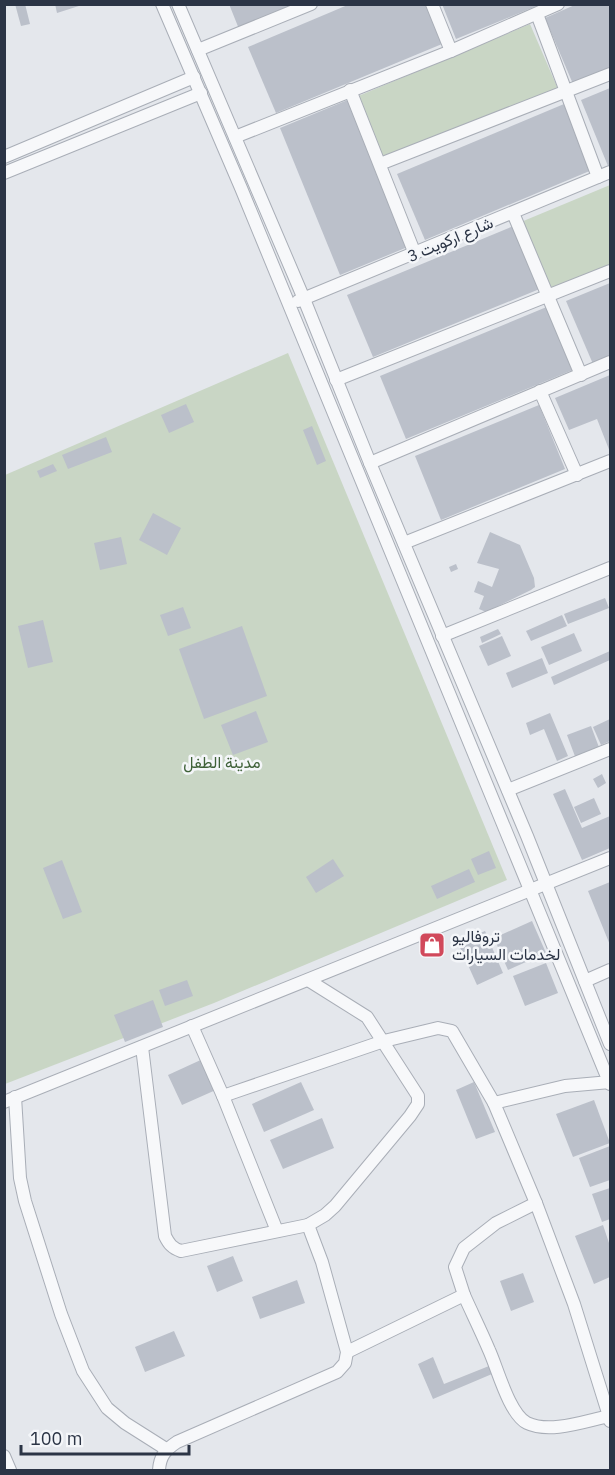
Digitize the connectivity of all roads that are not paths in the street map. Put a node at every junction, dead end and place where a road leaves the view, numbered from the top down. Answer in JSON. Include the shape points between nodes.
{"nodes":[{"id":1,"x":162,"y":4,"type":"edge"},
{"id":2,"x":178,"y":4,"type":"edge"},
{"id":3,"x":311,"y":4,"type":"edge"},
{"id":4,"x":432,"y":4,"type":"edge"},
{"id":5,"x":558,"y":4,"type":"edge"},
{"id":6,"x":537,"y":14,"type":"junction"},
{"id":7,"x":198,"y":50,"type":"junction"},
{"id":8,"x":451,"y":51,"type":"junction"},
{"id":9,"x":610,"y":74,"type":"edge"},
{"id":10,"x":194,"y":77,"type":"junction"},
{"id":11,"x":350,"y":90,"type":"junction"},
{"id":12,"x":567,"y":91,"type":"junction"},
{"id":13,"x":201,"y":93,"type":"junction"},
{"id":14,"x":235,"y":136,"type":"junction"},
{"id":15,"x":4,"y":157,"type":"edge"},
{"id":16,"x":380,"y":164,"type":"junction"},
{"id":17,"x":610,"y":172,"type":"edge"},
{"id":18,"x":4,"y":173,"type":"edge"},
{"id":19,"x":598,"y":177,"type":"junction"},
{"id":20,"x":513,"y":213,"type":"junction"},
{"id":21,"x":415,"y":254,"type":"junction"},
{"id":22,"x":610,"y":271,"type":"edge"},
{"id":23,"x":548,"y":296,"type":"junction"},
{"id":24,"x":304,"y":299,"type":"junction"},
{"id":25,"x":289,"y":305,"type":"junction"},
{"id":26,"x":610,"y":362,"type":"edge"},
{"id":27,"x":580,"y":375,"type":"junction"},
{"id":28,"x":336,"y":380,"type":"junction"},
{"id":29,"x":540,"y":391,"type":"junction"},
{"id":30,"x":610,"y":461,"type":"edge"},
{"id":31,"x":370,"y":463,"type":"junction"},
{"id":32,"x":577,"y":475,"type":"junction"},
{"id":33,"x":404,"y":543,"type":"junction"},
{"id":34,"x":610,"y":568,"type":"edge"},
{"id":35,"x":442,"y":636,"type":"junction"},
{"id":36,"x":610,"y":749,"type":"edge"},
{"id":37,"x":508,"y":790,"type":"junction"},
{"id":38,"x":610,"y":858,"type":"edge"},
{"id":39,"x":547,"y":884,"type":"junction"},
{"id":40,"x":532,"y":891,"type":"junction"},
{"id":41,"x":610,"y":970,"type":"edge"},
{"id":42,"x":308,"y":980,"type":"junction"},
{"id":43,"x":585,"y":981,"type":"junction"},
{"id":44,"x":192,"y":1026,"type":"junction"},
{"id":45,"x":384,"y":1041,"type":"junction"},
{"id":46,"x":610,"y":1044,"type":"edge"},
{"id":47,"x":142,"y":1047,"type":"junction"},
{"id":48,"x":610,"y":1083,"type":"edge"},
{"id":49,"x":223,"y":1096,"type":"junction"},
{"id":50,"x":10,"y":1099,"type":"edge"},
{"id":51,"x":494,"y":1103,"type":"junction"},
{"id":52,"x":536,"y":1203,"type":"junction"},
{"id":53,"x":308,"y":1225,"type":"junction"},
{"id":54,"x":276,"y":1232,"type":"junction"},
{"id":55,"x":464,"y":1295,"type":"junction"},
{"id":56,"x":347,"y":1352,"type":"junction"},
{"id":57,"x":610,"y":1418,"type":"edge"},
{"id":58,"x":166,"y":1449,"type":"junction"},
{"id":59,"x":4,"y":1456,"type":"edge"},
{"id":60,"x":10,"y":1470,"type":"edge"},
{"id":61,"x":159,"y":1470,"type":"edge"}],
"edges":[{"from":1,"to":10,"type":"street"},
{"from":2,"to":7,"type":"street"},
{"from":3,"to":7,"type":"street"},
{"from":4,"to":8,"type":"street"},
{"from":5,"to":6,"type":"street"},
{"from":6,"to":8,"type":"street"},
{"from":6,"to":12,"type":"street"},
{"from":7,"to":14,"type":"street"},
{"from":8,"to":11,"type":"street"},
{"from":9,"to":12,"type":"street"},
{"from":10,"to":13,"type":"street"},
{"from":10,"to":15,"type":"street"},
{"from":11,"to":14,"type":"street"},
{"from":11,"to":16,"type":"street"},
{"from":12,"to":16,"type":"street"},
{"from":12,"to":19,"type":"street"},
{"from":13,"to":18,"type":"street"},
{"from":13,"to":25,"type":"street"},
{"from":14,"to":24,"type":"street"},
{"from":16,"to":21,"type":"street"},
{"from":17,"to":19,"type":"street","name":"شارع اركويت 3"},
{"from":19,"to":20,"type":"street","name":"شارع اركويت 3"},
{"from":20,"to":21,"type":"street","name":"شارع اركويت 3"},
{"from":20,"to":23,"type":"street"},
{"from":21,"to":24,"type":"street","name":"شارع اركويت 3"},
{"from":22,"to":23,"type":"street"},
{"from":23,"to":27,"type":"street"},
{"from":23,"to":28,"type":"street"},
{"from":24,"to":25,"type":"street","name":"شارع اركويت 3"},
{"from":24,"to":28,"type":"street"},
{"from":25,"to":40,"type":"street"},
{"from":26,"to":27,"type":"street"},
{"from":27,"to":29,"type":"street"},
{"from":28,"to":31,"type":"street"},
{"from":29,"to":31,"type":"street"},
{"from":29,"to":32,"type":"street"},
{"from":30,"to":32,"type":"street"},
{"from":31,"to":33,"type":"street"},
{"from":32,"to":33,"type":"street"},
{"from":33,"to":35,"type":"street"},
{"from":34,"to":35,"type":"street"},
{"from":35,"to":37,"type":"street"},
{"from":36,"to":37,"type":"street"},
{"from":37,"to":39,"type":"street"},
{"from":38,"to":39,"type":"street"},
{"from":39,"to":40,"type":"street"},
{"from":39,"to":43,"type":"street"},
{"from":40,"to":42,"type":"street"},
{"from":40,"to":48,"type":"street"},
{"from":41,"to":43,"type":"street"},
{"from":42,"to":44,"type":"street"},
{"from":42,"to":45,"type":"street","via":[[367,1017]]},
{"from":43,"to":46,"type":"street"},
{"from":44,"to":47,"type":"street"},
{"from":44,"to":49,"type":"street"},
{"from":45,"to":49,"type":"street"},
{"from":45,"to":51,"type":"street","via":[[438,1028],[452,1031]]},
{"from":45,"to":53,"type":"street","via":[[418,1096],[418,1104],[335,1206]]},
{"from":47,"to":50,"type":"street"},
{"from":47,"to":54,"type":"street","via":[[168,1244],[181,1251]]},
{"from":48,"to":51,"type":"street","via":[[565,1086]]},
{"from":49,"to":54,"type":"street"},
{"from":50,"to":58,"type":"street","via":[[25,1202],[84,1371],[107,1408]]},
{"from":51,"to":52,"type":"street"},
{"from":52,"to":55,"type":"street","via":[[496,1223],[464,1248],[455,1267]]},
{"from":52,"to":57,"type":"street","via":[[574,1304]]},
{"from":53,"to":54,"type":"street"},
{"from":53,"to":56,"type":"street"},
{"from":55,"to":56,"type":"street"},
{"from":55,"to":57,"type":"street","via":[[501,1384],[526,1423],[550,1426]]},
{"from":56,"to":58,"type":"street","via":[[345,1363],[337,1372]]},
{"from":58,"to":61,"type":"street"},
{"from":59,"to":60,"type":"street"}]}
